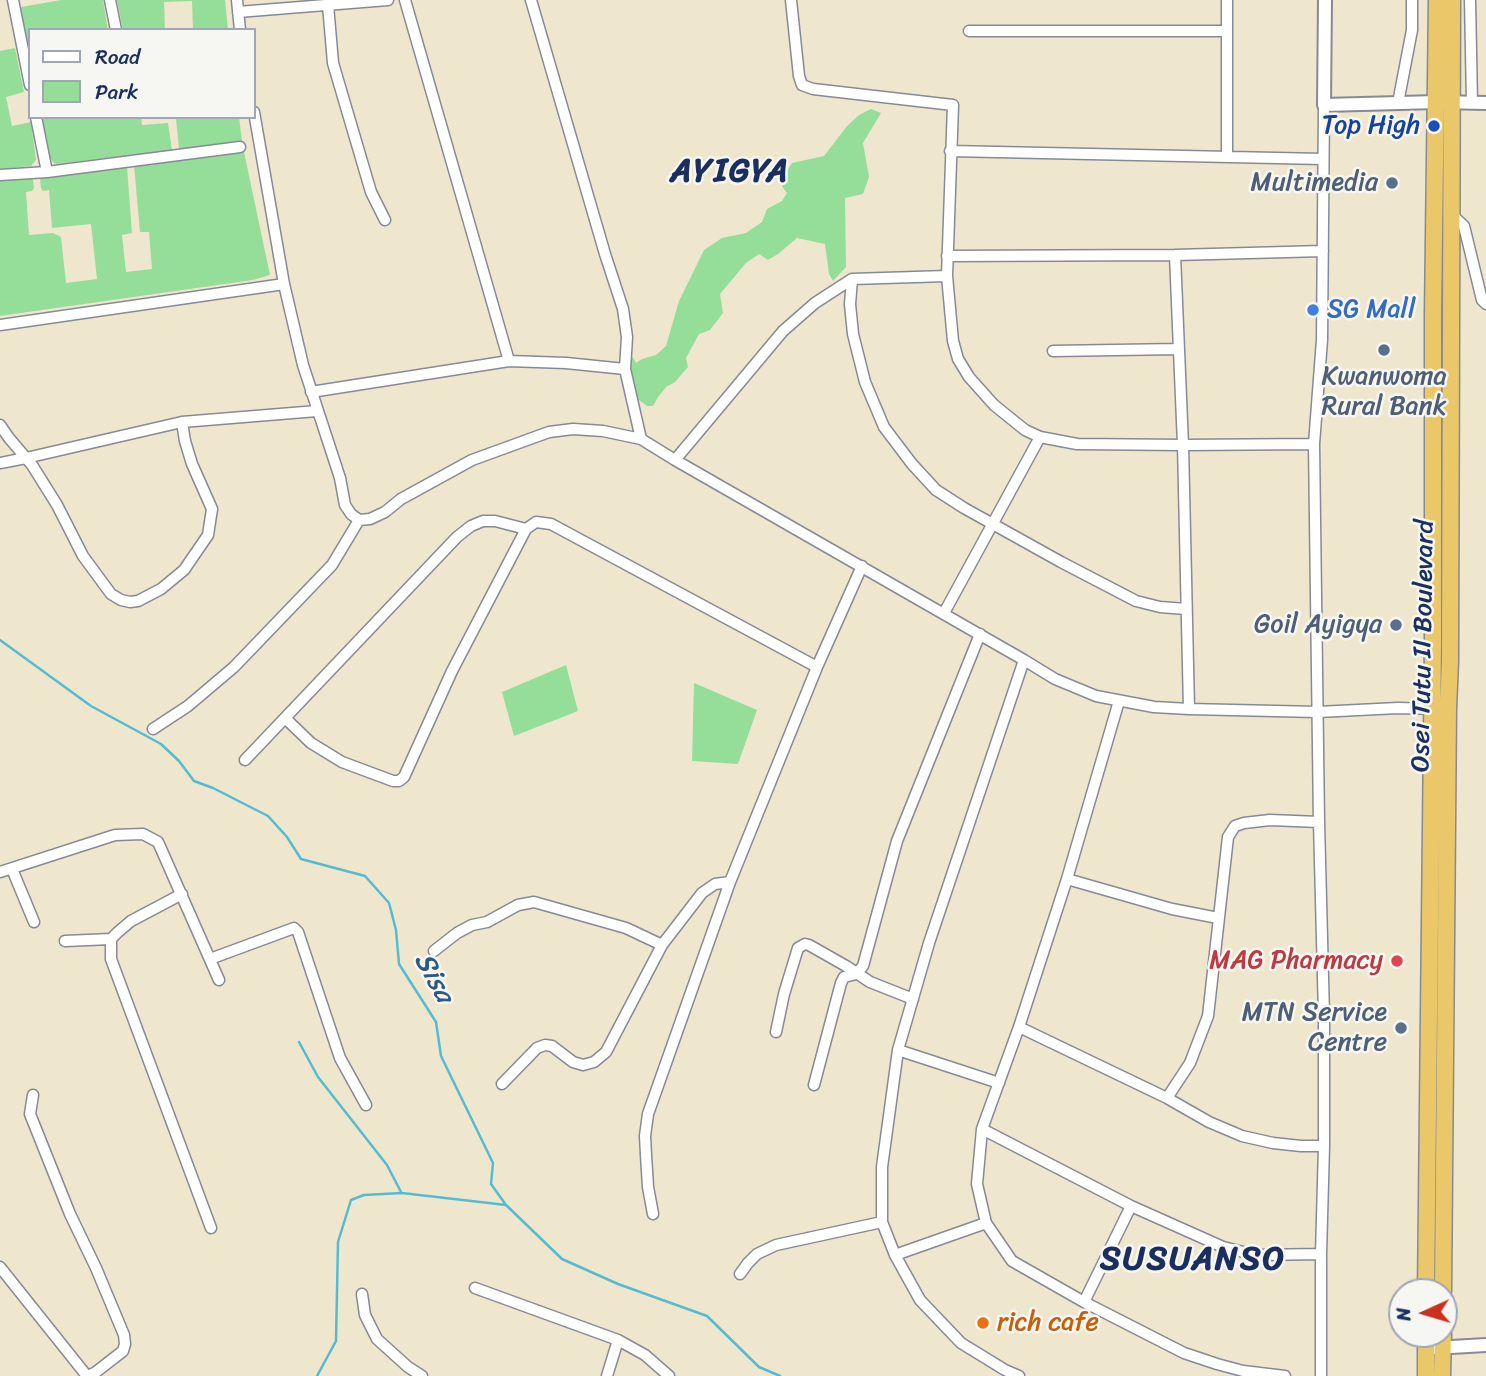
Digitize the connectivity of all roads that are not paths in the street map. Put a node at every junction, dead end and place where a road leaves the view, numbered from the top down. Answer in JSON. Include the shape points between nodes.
{"nodes":[{"id":1,"x":16,"y":0,"type":"edge"},
{"id":2,"x":110,"y":0,"type":"edge"},
{"id":3,"x":237,"y":0,"type":"edge"},
{"id":4,"x":388,"y":0,"type":"edge"},
{"id":5,"x":405,"y":0,"type":"edge"},
{"id":6,"x":531,"y":0,"type":"edge"},
{"id":7,"x":791,"y":0,"type":"edge"},
{"id":8,"x":1227,"y":0,"type":"edge"},
{"id":9,"x":1325,"y":0,"type":"edge"},
{"id":10,"x":1412,"y":0,"type":"edge"},
{"id":11,"x":1437,"y":0,"type":"edge"},
{"id":12,"x":1452,"y":0,"type":"edge"},
{"id":13,"x":1470,"y":0,"type":"edge"},
{"id":14,"x":328,"y":5,"type":"junction"},
{"id":15,"x":238,"y":12,"type":"junction"},
{"id":16,"x":116,"y":28,"type":"edge"},
{"id":17,"x":240,"y":28,"type":"edge"},
{"id":18,"x":969,"y":31,"type":"dead end"},
{"id":19,"x":1226,"y":31,"type":"junction"},
{"id":20,"x":28,"y":73,"type":"edge"},
{"id":21,"x":1444,"y":102,"type":"junction"},
{"id":22,"x":1398,"y":103,"type":"junction"},
{"id":23,"x":1472,"y":103,"type":"junction"},
{"id":24,"x":1486,"y":103,"type":"edge"},
{"id":25,"x":1324,"y":105,"type":"junction"},
{"id":26,"x":36,"y":119,"type":"edge"},
{"id":27,"x":255,"y":119,"type":"edge"},
{"id":28,"x":240,"y":147,"type":"dead end"},
{"id":29,"x":950,"y":151,"type":"junction"},
{"id":30,"x":1227,"y":157,"type":"junction"},
{"id":31,"x":1322,"y":159,"type":"junction"},
{"id":32,"x":47,"y":172,"type":"junction"},
{"id":33,"x":0,"y":175,"type":"edge"},
{"id":34,"x":1451,"y":214,"type":"junction"},
{"id":35,"x":385,"y":220,"type":"dead end"},
{"id":36,"x":1324,"y":251,"type":"junction"},
{"id":37,"x":1175,"y":255,"type":"junction"},
{"id":38,"x":947,"y":256,"type":"junction"},
{"id":39,"x":947,"y":276,"type":"junction"},
{"id":40,"x":852,"y":279,"type":"junction"},
{"id":41,"x":284,"y":284,"type":"junction"},
{"id":42,"x":1486,"y":304,"type":"edge"},
{"id":43,"x":0,"y":325,"type":"edge"},
{"id":44,"x":1178,"y":349,"type":"junction"},
{"id":45,"x":1053,"y":351,"type":"dead end"},
{"id":46,"x":509,"y":361,"type":"junction"},
{"id":47,"x":625,"y":369,"type":"junction"},
{"id":48,"x":311,"y":392,"type":"junction"},
{"id":49,"x":317,"y":411,"type":"junction"},
{"id":50,"x":182,"y":422,"type":"junction"},
{"id":51,"x":0,"y":425,"type":"edge"},
{"id":52,"x":1040,"y":437,"type":"junction"},
{"id":53,"x":641,"y":439,"type":"junction"},
{"id":54,"x":1314,"y":444,"type":"junction"},
{"id":55,"x":1183,"y":445,"type":"junction"},
{"id":56,"x":26,"y":458,"type":"junction"},
{"id":57,"x":675,"y":460,"type":"junction"},
{"id":58,"x":0,"y":463,"type":"edge"},
{"id":59,"x":359,"y":520,"type":"junction"},
{"id":60,"x":993,"y":524,"type":"junction"},
{"id":61,"x":526,"y":529,"type":"junction"},
{"id":62,"x":862,"y":566,"type":"junction"},
{"id":63,"x":1186,"y":609,"type":"junction"},
{"id":64,"x":944,"y":613,"type":"junction"},
{"id":65,"x":980,"y":634,"type":"junction"},
{"id":66,"x":1024,"y":660,"type":"junction"},
{"id":67,"x":817,"y":667,"type":"junction"},
{"id":68,"x":1119,"y":701,"type":"junction"},
{"id":69,"x":1189,"y":709,"type":"junction"},
{"id":70,"x":1440,"y":709,"type":"junction"},
{"id":71,"x":1318,"y":712,"type":"junction"},
{"id":72,"x":285,"y":719,"type":"junction"},
{"id":73,"x":153,"y":729,"type":"dead end"},
{"id":74,"x":245,"y":760,"type":"dead end"},
{"id":75,"x":1319,"y":822,"type":"junction"},
{"id":76,"x":12,"y":869,"type":"junction"},
{"id":77,"x":0,"y":872,"type":"edge"},
{"id":78,"x":1067,"y":879,"type":"junction"},
{"id":79,"x":730,"y":882,"type":"junction"},
{"id":80,"x":182,"y":894,"type":"junction"},
{"id":81,"x":1218,"y":918,"type":"junction"},
{"id":82,"x":34,"y":922,"type":"dead end"},
{"id":83,"x":111,"y":939,"type":"junction"},
{"id":84,"x":65,"y":940,"type":"dead end"},
{"id":85,"x":662,"y":945,"type":"junction"},
{"id":86,"x":434,"y":951,"type":"dead end"},
{"id":87,"x":210,"y":959,"type":"junction"},
{"id":88,"x":856,"y":974,"type":"junction"},
{"id":89,"x":219,"y":980,"type":"dead end"},
{"id":90,"x":913,"y":999,"type":"junction"},
{"id":91,"x":1018,"y":1027,"type":"junction"},
{"id":92,"x":776,"y":1032,"type":"dead end"},
{"id":93,"x":898,"y":1050,"type":"junction"},
{"id":94,"x":999,"y":1083,"type":"junction"},
{"id":95,"x":502,"y":1084,"type":"dead end"},
{"id":96,"x":814,"y":1085,"type":"dead end"},
{"id":97,"x":33,"y":1095,"type":"dead end"},
{"id":98,"x":1167,"y":1098,"type":"junction"},
{"id":99,"x":366,"y":1105,"type":"dead end"},
{"id":100,"x":982,"y":1129,"type":"junction"},
{"id":101,"x":1324,"y":1146,"type":"junction"},
{"id":102,"x":1131,"y":1206,"type":"junction"},
{"id":103,"x":653,"y":1214,"type":"dead end"},
{"id":104,"x":882,"y":1222,"type":"junction"},
{"id":105,"x":986,"y":1223,"type":"junction"},
{"id":106,"x":211,"y":1228,"type":"dead end"},
{"id":107,"x":1321,"y":1254,"type":"junction"},
{"id":108,"x":895,"y":1255,"type":"junction"},
{"id":109,"x":0,"y":1268,"type":"edge"},
{"id":110,"x":740,"y":1274,"type":"dead end"},
{"id":111,"x":1426,"y":1278,"type":"edge"},
{"id":112,"x":1443,"y":1278,"type":"edge"},
{"id":113,"x":475,"y":1288,"type":"dead end"},
{"id":114,"x":362,"y":1294,"type":"dead end"},
{"id":115,"x":1084,"y":1302,"type":"junction"},
{"id":116,"x":618,"y":1340,"type":"junction"},
{"id":117,"x":1458,"y":1342,"type":"edge"},
{"id":118,"x":1486,"y":1345,"type":"edge"},
{"id":119,"x":1426,"y":1348,"type":"edge"},
{"id":120,"x":1443,"y":1348,"type":"edge"},
{"id":121,"x":1015,"y":1375,"type":"edge"},
{"id":122,"x":87,"y":1376,"type":"edge"},
{"id":123,"x":422,"y":1376,"type":"edge"},
{"id":124,"x":607,"y":1376,"type":"edge"},
{"id":125,"x":669,"y":1376,"type":"edge"},
{"id":126,"x":1285,"y":1376,"type":"edge"},
{"id":127,"x":1321,"y":1376,"type":"edge"},
{"id":128,"x":1426,"y":1376,"type":"edge"},
{"id":129,"x":1442,"y":1376,"type":"edge"}],
"edges":[{"from":1,"to":20,"type":"street"},
{"from":2,"to":16,"type":"street"},
{"from":3,"to":15,"type":"street"},
{"from":4,"to":14,"type":"street"},
{"from":5,"to":46,"type":"street"},
{"from":6,"to":47,"type":"street","via":[[623,310]]},
{"from":7,"to":29,"type":"street","via":[[802,85],[953,105]]},
{"from":8,"to":19,"type":"street"},
{"from":9,"to":25,"type":"street"},
{"from":10,"to":22,"type":"street","via":[[1412,30]]},
{"from":11,"to":21,"type":"highway","name":"Osei Tutu II Boulevard"},
{"from":12,"to":21,"type":"highway","name":"Osei Tutu II Boulevard"},
{"from":13,"to":23,"type":"street"},
{"from":14,"to":15,"type":"street"},
{"from":14,"to":35,"type":"street","via":[[333,62],[371,192]]},
{"from":15,"to":17,"type":"street"},
{"from":18,"to":19,"type":"street"},
{"from":19,"to":30,"type":"street"},
{"from":21,"to":22,"type":"street"},
{"from":21,"to":23,"type":"street"},
{"from":21,"to":34,"type":"highway","name":"Osei Tutu II Boulevard"},
{"from":21,"to":70,"type":"highway","name":"Osei Tutu II Boulevard","via":[[1433,314]]},
{"from":22,"to":25,"type":"street"},
{"from":23,"to":24,"type":"street"},
{"from":25,"to":31,"type":"street"},
{"from":26,"to":32,"type":"street"},
{"from":27,"to":41,"type":"street"},
{"from":28,"to":32,"type":"street"},
{"from":29,"to":30,"type":"street"},
{"from":29,"to":38,"type":"street"},
{"from":30,"to":31,"type":"street"},
{"from":31,"to":36,"type":"street"},
{"from":32,"to":33,"type":"street"},
{"from":34,"to":42,"type":"street","via":[[1464,226]]},
{"from":34,"to":70,"type":"highway","name":"Osei Tutu II Boulevard","via":[[1450,661]]},
{"from":36,"to":37,"type":"street"},
{"from":36,"to":54,"type":"street"},
{"from":37,"to":38,"type":"street"},
{"from":37,"to":44,"type":"street"},
{"from":38,"to":39,"type":"street"},
{"from":39,"to":40,"type":"street"},
{"from":39,"to":52,"type":"street","via":[[958,359],[994,405]]},
{"from":40,"to":57,"type":"street","via":[[783,331]]},
{"from":40,"to":60,"type":"street","via":[[853,334],[865,382],[884,427],[936,490]]},
{"from":41,"to":43,"type":"street"},
{"from":41,"to":48,"type":"street"},
{"from":44,"to":45,"type":"street"},
{"from":44,"to":55,"type":"street"},
{"from":46,"to":47,"type":"street"},
{"from":46,"to":48,"type":"street"},
{"from":47,"to":53,"type":"street"},
{"from":48,"to":49,"type":"street"},
{"from":49,"to":50,"type":"street"},
{"from":49,"to":59,"type":"street","via":[[345,505]]},
{"from":50,"to":56,"type":"street"},
{"from":50,"to":56,"type":"street","via":[[192,464],[212,509],[208,535],[184,570],[138,601],[111,594],[83,556]]},
{"from":51,"to":56,"type":"street"},
{"from":52,"to":55,"type":"street","via":[[1077,444]]},
{"from":52,"to":60,"type":"street"},
{"from":53,"to":57,"type":"street"},
{"from":53,"to":59,"type":"street","via":[[603,431],[549,432],[472,460],[385,512]]},
{"from":54,"to":55,"type":"street"},
{"from":54,"to":71,"type":"street"},
{"from":55,"to":63,"type":"street"},
{"from":56,"to":58,"type":"street"},
{"from":57,"to":62,"type":"street"},
{"from":59,"to":73,"type":"street","via":[[332,565],[234,667]]},
{"from":60,"to":63,"type":"street","via":[[1136,601]]},
{"from":60,"to":64,"type":"street"},
{"from":61,"to":67,"type":"street","via":[[536,523],[551,524]]},
{"from":61,"to":72,"type":"street","via":[[483,521],[457,537]]},
{"from":61,"to":72,"type":"street","via":[[399,781],[342,762],[311,743]]},
{"from":62,"to":64,"type":"street"},
{"from":62,"to":67,"type":"street"},
{"from":63,"to":69,"type":"street"},
{"from":64,"to":65,"type":"street"},
{"from":65,"to":66,"type":"street"},
{"from":65,"to":88,"type":"street","via":[[897,841],[872,938],[863,967]]},
{"from":66,"to":68,"type":"street","via":[[1055,680]]},
{"from":66,"to":90,"type":"street"},
{"from":67,"to":79,"type":"street"},
{"from":68,"to":69,"type":"street"},
{"from":68,"to":78,"type":"street"},
{"from":69,"to":71,"type":"street"},
{"from":70,"to":71,"type":"street"},
{"from":70,"to":111,"type":"highway","name":"Osei Tutu II Boulevard"},
{"from":70,"to":112,"type":"highway","name":"Osei Tutu II Boulevard"},
{"from":71,"to":75,"type":"street"},
{"from":72,"to":74,"type":"street"},
{"from":75,"to":81,"type":"street","via":[[1270,820],[1235,826],[1228,837]]},
{"from":75,"to":101,"type":"street"},
{"from":76,"to":77,"type":"street"},
{"from":76,"to":80,"type":"street","via":[[115,835],[143,834],[158,842]]},
{"from":76,"to":82,"type":"street"},
{"from":78,"to":81,"type":"street"},
{"from":78,"to":91,"type":"street"},
{"from":79,"to":85,"type":"street","via":[[715,884],[702,893]]},
{"from":79,"to":103,"type":"street","via":[[648,1114],[645,1146]]},
{"from":80,"to":83,"type":"street","via":[[131,921]]},
{"from":80,"to":87,"type":"street"},
{"from":81,"to":98,"type":"street","via":[[1208,1016],[1190,1063]]},
{"from":83,"to":84,"type":"street"},
{"from":83,"to":106,"type":"street","via":[[111,959]]},
{"from":85,"to":86,"type":"street","via":[[626,928],[534,902],[472,925]]},
{"from":85,"to":95,"type":"street","via":[[606,1052],[583,1065],[545,1045]]},
{"from":87,"to":89,"type":"street"},
{"from":87,"to":99,"type":"street","via":[[293,928],[298,932],[340,1058]]},
{"from":88,"to":90,"type":"street"},
{"from":88,"to":92,"type":"street","via":[[810,945],[801,945]]},
{"from":88,"to":96,"type":"street","via":[[844,977],[841,983]]},
{"from":90,"to":93,"type":"street"},
{"from":91,"to":94,"type":"street"},
{"from":91,"to":98,"type":"street"},
{"from":93,"to":94,"type":"street"},
{"from":93,"to":104,"type":"street","via":[[882,1167]]},
{"from":94,"to":100,"type":"street"},
{"from":97,"to":122,"type":"street","via":[[30,1114],[124,1335],[123,1351]]},
{"from":98,"to":101,"type":"street","via":[[1242,1136]]},
{"from":100,"to":102,"type":"street"},
{"from":100,"to":105,"type":"street","via":[[977,1184]]},
{"from":101,"to":107,"type":"street"},
{"from":102,"to":107,"type":"street","via":[[1223,1247],[1256,1255]]},
{"from":102,"to":115,"type":"street"},
{"from":104,"to":108,"type":"street"},
{"from":104,"to":110,"type":"street","via":[[776,1245],[758,1254]]},
{"from":105,"to":108,"type":"street"},
{"from":105,"to":115,"type":"street","via":[[1012,1261]]},
{"from":107,"to":127,"type":"street"},
{"from":108,"to":121,"type":"street","via":[[920,1300],[961,1343]]},
{"from":109,"to":122,"type":"street"},
{"from":113,"to":116,"type":"street"},
{"from":114,"to":123,"type":"street","via":[[365,1315],[377,1339]]},
{"from":115,"to":126,"type":"street","via":[[1184,1353],[1244,1371]]},
{"from":116,"to":124,"type":"street"},
{"from":116,"to":125,"type":"street"},
{"from":117,"to":118,"type":"street"},
{"from":119,"to":128,"type":"highway"},
{"from":120,"to":129,"type":"highway"}]}
